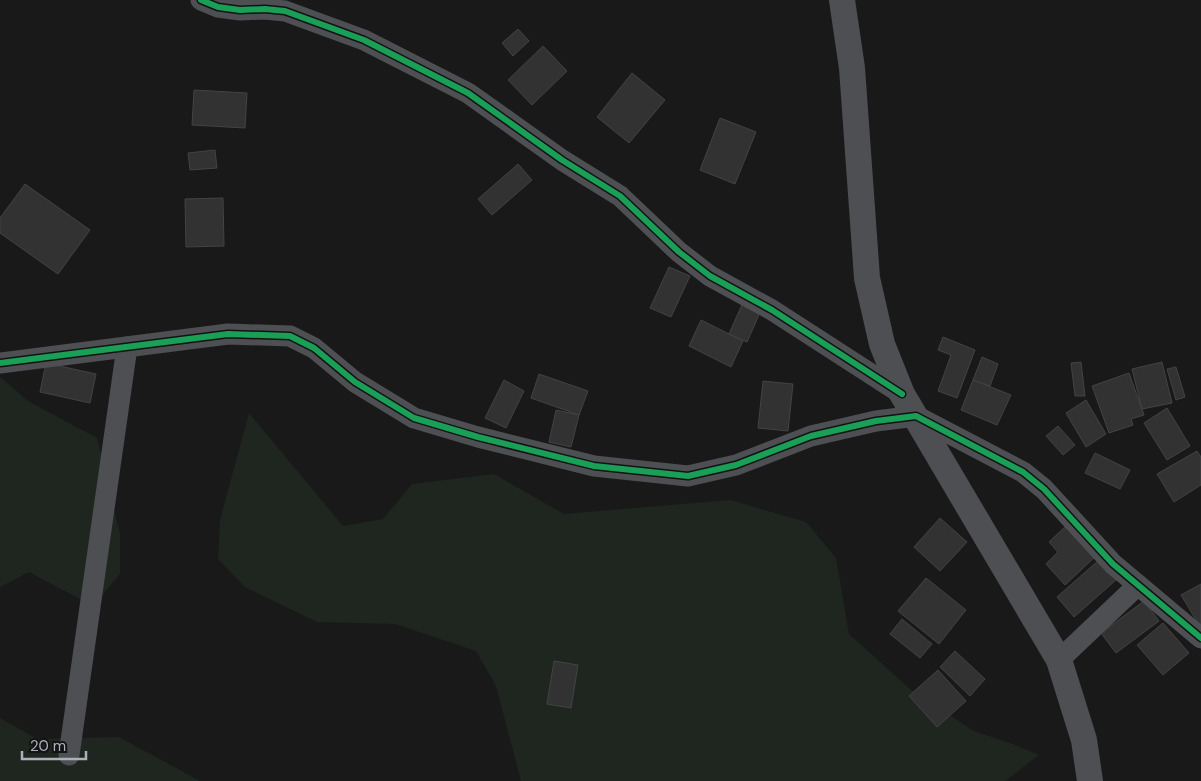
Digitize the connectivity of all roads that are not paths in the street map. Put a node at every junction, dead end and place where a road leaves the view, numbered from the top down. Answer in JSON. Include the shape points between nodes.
{"nodes":[{"id":1,"x":201,"y":0,"type":"edge"},
{"id":2,"x":842,"y":0,"type":"edge"},
{"id":3,"x":127,"y":347,"type":"junction"},
{"id":4,"x":0,"y":363,"type":"edge"},
{"id":5,"x":902,"y":394,"type":"junction"},
{"id":6,"x":916,"y":416,"type":"junction"},
{"id":7,"x":1138,"y":585,"type":"junction"},
{"id":8,"x":1201,"y":638,"type":"edge"},
{"id":9,"x":1059,"y":660,"type":"junction"},
{"id":10,"x":70,"y":756,"type":"dead end"},
{"id":11,"x":1090,"y":781,"type":"edge"}],
"edges":[{"from":1,"to":5,"type":"street","via":[[218,7],[240,10],[285,11],[364,40],[468,92],[562,160],[620,196],[678,252],[710,276],[772,310]]},
{"from":2,"to":5,"type":"street","via":[[852,68],[867,278],[882,344]]},
{"from":3,"to":4,"type":"street"},
{"from":3,"to":6,"type":"street","via":[[228,334],[290,336],[314,348],[355,382],[414,418],[594,466],[688,476],[736,465],[811,436],[876,421]]},
{"from":3,"to":10,"type":"street"},
{"from":5,"to":6,"type":"street"},
{"from":6,"to":7,"type":"street","via":[[1023,472],[1044,489],[1113,564]]},
{"from":6,"to":9,"type":"street"},
{"from":7,"to":8,"type":"street"},
{"from":7,"to":9,"type":"street"},
{"from":9,"to":11,"type":"street","via":[[1084,740]]}]}
